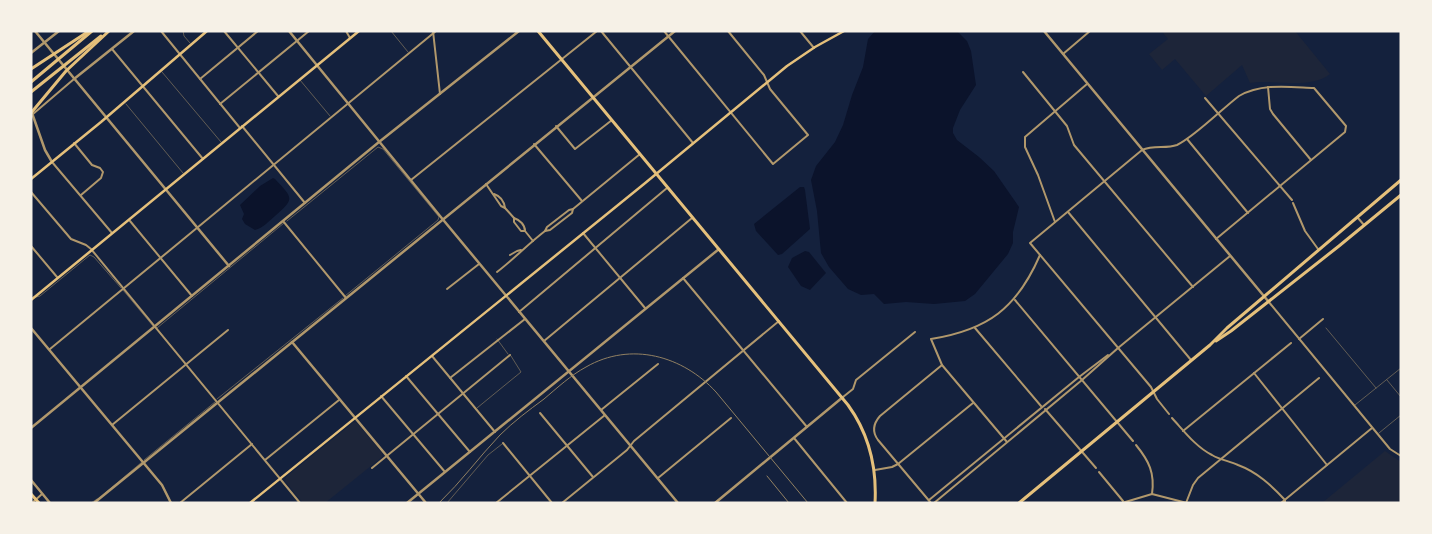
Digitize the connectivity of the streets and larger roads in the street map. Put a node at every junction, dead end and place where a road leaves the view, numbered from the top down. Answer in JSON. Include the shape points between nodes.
{"nodes":[{"id":1,"x":35,"y":31,"type":"edge"},
{"id":2,"x":59,"y":31,"type":"edge"},
{"id":3,"x":91,"y":31,"type":"edge"},
{"id":4,"x":108,"y":31,"type":"edge"},
{"id":5,"x":134,"y":31,"type":"edge"},
{"id":6,"x":161,"y":31,"type":"edge"},
{"id":7,"x":207,"y":31,"type":"edge"},
{"id":8,"x":224,"y":31,"type":"edge"},
{"id":9,"x":258,"y":31,"type":"edge"},
{"id":10,"x":289,"y":31,"type":"edge"},
{"id":11,"x":309,"y":31,"type":"edge"},
{"id":12,"x":346,"y":31,"type":"edge"},
{"id":13,"x":359,"y":31,"type":"edge"},
{"id":14,"x":518,"y":31,"type":"edge"},
{"id":15,"x":538,"y":31,"type":"edge"},
{"id":16,"x":599,"y":31,"type":"edge"},
{"id":17,"x":664,"y":31,"type":"edge"},
{"id":18,"x":674,"y":31,"type":"edge"},
{"id":19,"x":728,"y":31,"type":"edge"},
{"id":20,"x":800,"y":31,"type":"edge"},
{"id":21,"x":844,"y":31,"type":"edge"},
{"id":22,"x":1044,"y":31,"type":"edge"},
{"id":23,"x":1090,"y":31,"type":"edge"},
{"id":24,"x":434,"y":32,"type":"edge"},
{"id":25,"x":668,"y":36,"type":"junction"},
{"id":26,"x":350,"y":38,"type":"junction"},
{"id":27,"x":297,"y":41,"type":"junction"},
{"id":28,"x":45,"y":43,"type":"junction"},
{"id":29,"x":238,"y":48,"type":"junction"},
{"id":30,"x":814,"y":48,"type":"junction"},
{"id":31,"x":112,"y":49,"type":"junction"},
{"id":32,"x":31,"y":52,"type":"edge"},
{"id":33,"x":179,"y":54,"type":"junction"},
{"id":34,"x":1063,"y":54,"type":"junction"},
{"id":35,"x":562,"y":60,"type":"junction"},
{"id":36,"x":316,"y":64,"type":"junction"},
{"id":37,"x":630,"y":67,"type":"junction"},
{"id":38,"x":31,"y":69,"type":"edge"},
{"id":39,"x":258,"y":72,"type":"junction"},
{"id":40,"x":1023,"y":72,"type":"dead end"},
{"id":41,"x":74,"y":79,"type":"junction"},
{"id":42,"x":200,"y":80,"type":"junction"},
{"id":43,"x":31,"y":82,"type":"edge"},
{"id":44,"x":767,"y":82,"type":"junction"},
{"id":45,"x":1087,"y":84,"type":"junction"},
{"id":46,"x":143,"y":86,"type":"junction"},
{"id":47,"x":1268,"y":87,"type":"junction"},
{"id":48,"x":32,"y":91,"type":"edge"},
{"id":49,"x":440,"y":94,"type":"junction"},
{"id":50,"x":278,"y":96,"type":"junction"},
{"id":51,"x":593,"y":97,"type":"junction"},
{"id":52,"x":1205,"y":98,"type":"dead end"},
{"id":53,"x":220,"y":104,"type":"junction"},
{"id":54,"x":348,"y":104,"type":"junction"},
{"id":55,"x":731,"y":112,"type":"junction"},
{"id":56,"x":1055,"y":112,"type":"junction"},
{"id":57,"x":32,"y":113,"type":"edge"},
{"id":58,"x":1218,"y":113,"type":"junction"},
{"id":59,"x":106,"y":117,"type":"junction"},
{"id":60,"x":612,"y":120,"type":"junction"},
{"id":61,"x":556,"y":126,"type":"junction"},
{"id":62,"x":241,"y":127,"type":"junction"},
{"id":63,"x":1187,"y":139,"type":"junction"},
{"id":64,"x":379,"y":142,"type":"junction"},
{"id":65,"x":74,"y":143,"type":"junction"},
{"id":66,"x":693,"y":143,"type":"junction"},
{"id":67,"x":534,"y":144,"type":"junction"},
{"id":68,"x":1142,"y":150,"type":"junction"},
{"id":69,"x":640,"y":154,"type":"junction"},
{"id":70,"x":203,"y":159,"type":"junction"},
{"id":71,"x":1311,"y":160,"type":"junction"},
{"id":72,"x":52,"y":162,"type":"junction"},
{"id":73,"x":274,"y":165,"type":"junction"},
{"id":74,"x":656,"y":174,"type":"junction"},
{"id":75,"x":31,"y":179,"type":"edge"},
{"id":76,"x":411,"y":180,"type":"junction"},
{"id":77,"x":1401,"y":180,"type":"edge"},
{"id":78,"x":1105,"y":181,"type":"junction"},
{"id":79,"x":486,"y":184,"type":"junction"},
{"id":80,"x":1280,"y":186,"type":"junction"},
{"id":81,"x":668,"y":188,"type":"junction"},
{"id":82,"x":165,"y":189,"type":"junction"},
{"id":83,"x":31,"y":192,"type":"edge"},
{"id":84,"x":81,"y":195,"type":"junction"},
{"id":85,"x":1401,"y":195,"type":"edge"},
{"id":86,"x":582,"y":202,"type":"junction"},
{"id":87,"x":305,"y":203,"type":"junction"},
{"id":88,"x":1068,"y":212,"type":"junction"},
{"id":89,"x":1248,"y":213,"type":"junction"},
{"id":90,"x":692,"y":217,"type":"junction"},
{"id":91,"x":1357,"y":217,"type":"junction"},
{"id":92,"x":514,"y":218,"type":"junction"},
{"id":93,"x":128,"y":219,"type":"junction"},
{"id":94,"x":442,"y":219,"type":"junction"},
{"id":95,"x":284,"y":222,"type":"junction"},
{"id":96,"x":1055,"y":222,"type":"junction"},
{"id":97,"x":1364,"y":225,"type":"junction"},
{"id":98,"x":198,"y":228,"type":"junction"},
{"id":99,"x":525,"y":231,"type":"junction"},
{"id":100,"x":112,"y":233,"type":"junction"},
{"id":101,"x":583,"y":233,"type":"junction"},
{"id":102,"x":1216,"y":238,"type":"junction"},
{"id":103,"x":533,"y":241,"type":"junction"},
{"id":104,"x":31,"y":246,"type":"edge"},
{"id":105,"x":595,"y":248,"type":"junction"},
{"id":106,"x":718,"y":249,"type":"junction"},
{"id":107,"x":1318,"y":249,"type":"junction"},
{"id":108,"x":91,"y":250,"type":"junction"},
{"id":109,"x":521,"y":250,"type":"junction"},
{"id":110,"x":1040,"y":255,"type":"junction"},
{"id":111,"x":510,"y":256,"type":"dead end"},
{"id":112,"x":1230,"y":256,"type":"junction"},
{"id":113,"x":161,"y":258,"type":"junction"},
{"id":114,"x":479,"y":264,"type":"junction"},
{"id":115,"x":229,"y":266,"type":"junction"},
{"id":116,"x":497,"y":272,"type":"dead end"},
{"id":117,"x":57,"y":277,"type":"junction"},
{"id":118,"x":619,"y":278,"type":"junction"},
{"id":119,"x":683,"y":278,"type":"junction"},
{"id":120,"x":1193,"y":286,"type":"junction"},
{"id":121,"x":447,"y":288,"type":"dead end"},
{"id":122,"x":123,"y":290,"type":"junction"},
{"id":123,"x":192,"y":296,"type":"junction"},
{"id":124,"x":506,"y":296,"type":"junction"},
{"id":125,"x":1264,"y":296,"type":"junction"},
{"id":126,"x":345,"y":297,"type":"junction"},
{"id":127,"x":32,"y":299,"type":"edge"},
{"id":128,"x":1015,"y":300,"type":"junction"},
{"id":129,"x":1268,"y":301,"type":"junction"},
{"id":130,"x":645,"y":309,"type":"junction"},
{"id":131,"x":519,"y":312,"type":"junction"},
{"id":132,"x":1156,"y":317,"type":"junction"},
{"id":133,"x":525,"y":319,"type":"junction"},
{"id":134,"x":1323,"y":319,"type":"dead end"},
{"id":135,"x":779,"y":321,"type":"junction"},
{"id":136,"x":155,"y":327,"type":"junction"},
{"id":137,"x":31,"y":328,"type":"edge"},
{"id":138,"x":975,"y":328,"type":"junction"},
{"id":139,"x":228,"y":330,"type":"dead end"},
{"id":140,"x":915,"y":332,"type":"dead end"},
{"id":141,"x":1299,"y":339,"type":"junction"},
{"id":142,"x":544,"y":341,"type":"junction"},
{"id":143,"x":292,"y":342,"type":"junction"},
{"id":144,"x":1291,"y":342,"type":"dead end"},
{"id":145,"x":1212,"y":344,"type":"junction"},
{"id":146,"x":1118,"y":348,"type":"junction"},
{"id":147,"x":50,"y":349,"type":"junction"},
{"id":148,"x":743,"y":350,"type":"junction"},
{"id":149,"x":510,"y":355,"type":"road end"},
{"id":150,"x":432,"y":356,"type":"junction"},
{"id":151,"x":1192,"y":360,"type":"junction"},
{"id":152,"x":186,"y":364,"type":"junction"},
{"id":153,"x":658,"y":364,"type":"dead end"},
{"id":154,"x":942,"y":365,"type":"junction"},
{"id":155,"x":569,"y":372,"type":"junction"},
{"id":156,"x":1254,"y":373,"type":"junction"},
{"id":157,"x":406,"y":376,"type":"junction"},
{"id":158,"x":1079,"y":377,"type":"junction"},
{"id":159,"x":450,"y":378,"type":"junction"},
{"id":160,"x":1319,"y":378,"type":"dead end"},
{"id":161,"x":1082,"y":380,"type":"junction"},
{"id":162,"x":81,"y":387,"type":"junction"},
{"id":163,"x":1153,"y":392,"type":"junction"},
{"id":164,"x":463,"y":394,"type":"junction"},
{"id":165,"x":381,"y":396,"type":"junction"},
{"id":166,"x":842,"y":397,"type":"junction"},
{"id":167,"x":340,"y":399,"type":"junction"},
{"id":168,"x":217,"y":401,"type":"junction"},
{"id":169,"x":973,"y":402,"type":"junction"},
{"id":170,"x":1042,"y":407,"type":"junction"},
{"id":171,"x":1282,"y":408,"type":"junction"},
{"id":172,"x":601,"y":410,"type":"junction"},
{"id":173,"x":1046,"y":410,"type":"junction"},
{"id":174,"x":540,"y":413,"type":"dead end"},
{"id":175,"x":438,"y":414,"type":"junction"},
{"id":176,"x":1169,"y":414,"type":"dead end"},
{"id":177,"x":605,"y":415,"type":"junction"},
{"id":178,"x":355,"y":418,"type":"junction"},
{"id":179,"x":731,"y":418,"type":"dead end"},
{"id":180,"x":1172,"y":418,"type":"dead end"},
{"id":181,"x":1117,"y":422,"type":"junction"},
{"id":182,"x":112,"y":425,"type":"junction"},
{"id":183,"x":807,"y":427,"type":"junction"},
{"id":184,"x":31,"y":428,"type":"edge"},
{"id":185,"x":1372,"y":428,"type":"junction"},
{"id":186,"x":1183,"y":431,"type":"junction"},
{"id":187,"x":495,"y":432,"type":"junction"},
{"id":188,"x":413,"y":434,"type":"junction"},
{"id":189,"x":794,"y":438,"type":"junction"},
{"id":190,"x":1004,"y":439,"type":"junction"},
{"id":191,"x":1133,"y":441,"type":"dead end"},
{"id":192,"x":1006,"y":442,"type":"junction"},
{"id":193,"x":503,"y":443,"type":"road end"},
{"id":194,"x":252,"y":444,"type":"junction"},
{"id":195,"x":1136,"y":445,"type":"dead end"},
{"id":196,"x":568,"y":446,"type":"junction"},
{"id":197,"x":630,"y":446,"type":"junction"},
{"id":198,"x":470,"y":452,"type":"junction"},
{"id":199,"x":1082,"y":452,"type":"junction"},
{"id":200,"x":386,"y":456,"type":"junction"},
{"id":201,"x":1401,"y":456,"type":"edge"},
{"id":202,"x":1221,"y":459,"type":"junction"},
{"id":203,"x":265,"y":460,"type":"junction"},
{"id":204,"x":143,"y":462,"type":"junction"},
{"id":205,"x":898,"y":464,"type":"junction"},
{"id":206,"x":1327,"y":465,"type":"junction"},
{"id":207,"x":372,"y":468,"type":"dead end"},
{"id":208,"x":1096,"y":468,"type":"dead end"},
{"id":209,"x":874,"y":470,"type":"junction"},
{"id":210,"x":445,"y":472,"type":"junction"},
{"id":211,"x":1099,"y":472,"type":"dead end"},
{"id":212,"x":530,"y":476,"type":"junction"},
{"id":213,"x":594,"y":477,"type":"junction"},
{"id":214,"x":280,"y":478,"type":"junction"},
{"id":215,"x":658,"y":478,"type":"junction"},
{"id":216,"x":31,"y":480,"type":"edge"},
{"id":217,"x":31,"y":494,"type":"edge"},
{"id":218,"x":42,"y":494,"type":"junction"},
{"id":219,"x":418,"y":494,"type":"junction"},
{"id":220,"x":1152,"y":494,"type":"junction"},
{"id":221,"x":1285,"y":501,"type":"edge"},
{"id":222,"x":931,"y":502,"type":"edge"},
{"id":223,"x":1123,"y":502,"type":"edge"},
{"id":224,"x":32,"y":503,"type":"edge"},
{"id":225,"x":39,"y":503,"type":"edge"},
{"id":226,"x":50,"y":503,"type":"edge"},
{"id":227,"x":93,"y":503,"type":"edge"},
{"id":228,"x":171,"y":503,"type":"edge"},
{"id":229,"x":180,"y":503,"type":"edge"},
{"id":230,"x":250,"y":503,"type":"edge"},
{"id":231,"x":300,"y":503,"type":"edge"},
{"id":232,"x":407,"y":503,"type":"edge"},
{"id":233,"x":426,"y":503,"type":"edge"},
{"id":234,"x":496,"y":503,"type":"edge"},
{"id":235,"x":552,"y":503,"type":"edge"},
{"id":236,"x":562,"y":503,"type":"edge"},
{"id":237,"x":678,"y":503,"type":"edge"},
{"id":238,"x":715,"y":503,"type":"edge"},
{"id":239,"x":847,"y":503,"type":"edge"},
{"id":240,"x":874,"y":503,"type":"edge"},
{"id":241,"x":1019,"y":503,"type":"edge"},
{"id":242,"x":1187,"y":503,"type":"edge"},
{"id":243,"x":1281,"y":503,"type":"edge"}],
"edges":[{"from":1,"to":28,"type":"street"},
{"from":2,"to":28,"type":"street"},
{"from":3,"to":38,"type":"main road"},
{"from":3,"to":43,"type":"main road"},
{"from":4,"to":48,"type":"main road"},
{"from":4,"to":57,"type":"main road","via":[[63,74]]},
{"from":5,"to":31,"type":"street"},
{"from":6,"to":33,"type":"street"},
{"from":7,"to":33,"type":"main road"},
{"from":8,"to":29,"type":"street"},
{"from":9,"to":29,"type":"street"},
{"from":10,"to":27,"type":"street"},
{"from":11,"to":27,"type":"street"},
{"from":12,"to":26,"type":"street"},
{"from":13,"to":26,"type":"main road"},
{"from":14,"to":49,"type":"street"},
{"from":15,"to":35,"type":"main road"},
{"from":16,"to":35,"type":"street"},
{"from":16,"to":37,"type":"street"},
{"from":17,"to":25,"type":"street"},
{"from":18,"to":25,"type":"street"},
{"from":19,"to":44,"type":"street"},
{"from":20,"to":30,"type":"street"},
{"from":21,"to":30,"type":"main road"},
{"from":22,"to":34,"type":"street"},
{"from":23,"to":34,"type":"street"},
{"from":24,"to":49,"type":"street"},
{"from":24,"to":54,"type":"street"},
{"from":25,"to":37,"type":"street"},
{"from":25,"to":55,"type":"street"},
{"from":26,"to":36,"type":"main road"},
{"from":27,"to":36,"type":"street"},
{"from":27,"to":39,"type":"street"},
{"from":28,"to":32,"type":"street"},
{"from":28,"to":41,"type":"street"},
{"from":29,"to":39,"type":"street"},
{"from":29,"to":42,"type":"street"},
{"from":30,"to":44,"type":"main road"},
{"from":31,"to":41,"type":"street"},
{"from":31,"to":46,"type":"street"},
{"from":33,"to":42,"type":"street"},
{"from":33,"to":46,"type":"main road"},
{"from":34,"to":45,"type":"street"},
{"from":35,"to":51,"type":"main road"},
{"from":35,"to":76,"type":"street"},
{"from":36,"to":50,"type":"main road"},
{"from":36,"to":54,"type":"street"},
{"from":37,"to":51,"type":"street"},
{"from":37,"to":66,"type":"street"},
{"from":39,"to":50,"type":"street"},
{"from":39,"to":53,"type":"street"},
{"from":40,"to":56,"type":"street"},
{"from":41,"to":57,"type":"street"},
{"from":41,"to":59,"type":"street"},
{"from":42,"to":53,"type":"street"},
{"from":44,"to":55,"type":"main road"},
{"from":44,"to":55,"type":"street","via":[[808,135],[773,164]]},
{"from":45,"to":56,"type":"street"},
{"from":45,"to":68,"type":"street"},
{"from":46,"to":59,"type":"main road"},
{"from":46,"to":70,"type":"street"},
{"from":47,"to":58,"type":"street","via":[[1246,92]]},
{"from":47,"to":71,"type":"street","via":[[1273,114]]},
{"from":47,"to":71,"type":"street","via":[[1314,88],[1346,126],[1347,129]]},
{"from":49,"to":64,"type":"street"},
{"from":50,"to":62,"type":"main road"},
{"from":51,"to":60,"type":"main road"},
{"from":51,"to":61,"type":"street"},
{"from":52,"to":58,"type":"street"},
{"from":53,"to":62,"type":"street"},
{"from":54,"to":64,"type":"street"},
{"from":54,"to":73,"type":"street"},
{"from":55,"to":66,"type":"main road"},
{"from":56,"to":78,"type":"street","via":[[1067,126],[1074,145]]},
{"from":56,"to":96,"type":"street","via":[[1027,135],[1024,142]]},
{"from":57,"to":72,"type":"street"},
{"from":58,"to":63,"type":"street"},
{"from":58,"to":80,"type":"street"},
{"from":59,"to":65,"type":"main road"},
{"from":59,"to":82,"type":"street"},
{"from":60,"to":61,"type":"street","via":[[576,150]]},
{"from":60,"to":69,"type":"main road"},
{"from":61,"to":67,"type":"street"},
{"from":62,"to":70,"type":"main road"},
{"from":62,"to":73,"type":"street"},
{"from":63,"to":68,"type":"street","via":[[1169,146]]},
{"from":63,"to":89,"type":"street"},
{"from":64,"to":76,"type":"street"},
{"from":64,"to":87,"type":"street"},
{"from":65,"to":72,"type":"main road"},
{"from":65,"to":84,"type":"street","via":[[103,174]]},
{"from":66,"to":74,"type":"main road"},
{"from":67,"to":79,"type":"street"},
{"from":67,"to":86,"type":"street"},
{"from":68,"to":78,"type":"street"},
{"from":68,"to":102,"type":"street"},
{"from":69,"to":74,"type":"main road"},
{"from":69,"to":86,"type":"street"},
{"from":70,"to":82,"type":"main road"},
{"from":71,"to":80,"type":"street"},
{"from":72,"to":75,"type":"main road"},
{"from":72,"to":84,"type":"street"},
{"from":73,"to":87,"type":"street"},
{"from":73,"to":98,"type":"street"},
{"from":74,"to":81,"type":"main road"},
{"from":74,"to":101,"type":"main road"},
{"from":76,"to":94,"type":"street"},
{"from":77,"to":91,"type":"main road"},
{"from":78,"to":88,"type":"street"},
{"from":78,"to":120,"type":"street"},
{"from":79,"to":92,"type":"street","via":[[494,198]]},
{"from":79,"to":94,"type":"street"},
{"from":80,"to":89,"type":"street"},
{"from":80,"to":107,"type":"street","via":[[1292,202],[1304,231]]},
{"from":81,"to":90,"type":"main road"},
{"from":81,"to":105,"type":"street"},
{"from":82,"to":93,"type":"main road"},
{"from":82,"to":98,"type":"street"},
{"from":83,"to":108,"type":"street","via":[[71,239]]},
{"from":84,"to":100,"type":"street"},
{"from":85,"to":97,"type":"main road"},
{"from":86,"to":103,"type":"street"},
{"from":87,"to":95,"type":"street"},
{"from":88,"to":96,"type":"street"},
{"from":88,"to":132,"type":"street"},
{"from":89,"to":102,"type":"street"},
{"from":90,"to":106,"type":"main road"},
{"from":90,"to":118,"type":"street"},
{"from":91,"to":97,"type":"street"},
{"from":91,"to":107,"type":"main road"},
{"from":92,"to":99,"type":"street"},
{"from":92,"to":99,"type":"street","via":[[514,222]]},
{"from":93,"to":100,"type":"main road"},
{"from":93,"to":113,"type":"street"},
{"from":94,"to":114,"type":"street"},
{"from":94,"to":126,"type":"street"},
{"from":95,"to":115,"type":"street"},
{"from":95,"to":126,"type":"street"},
{"from":96,"to":110,"type":"street","via":[[1030,242]]},
{"from":97,"to":129,"type":"main road"},
{"from":98,"to":113,"type":"street"},
{"from":98,"to":115,"type":"street"},
{"from":99,"to":103,"type":"street"},
{"from":100,"to":108,"type":"main road"},
{"from":101,"to":105,"type":"street"},
{"from":101,"to":124,"type":"main road"},
{"from":102,"to":112,"type":"street"},
{"from":103,"to":109,"type":"street"},
{"from":104,"to":117,"type":"street"},
{"from":105,"to":118,"type":"street"},
{"from":105,"to":131,"type":"street"},
{"from":106,"to":119,"type":"street"},
{"from":106,"to":135,"type":"main road"},
{"from":107,"to":125,"type":"main road"},
{"from":108,"to":117,"type":"main road"},
{"from":108,"to":122,"type":"street"},
{"from":109,"to":111,"type":"street"},
{"from":109,"to":116,"type":"street"},
{"from":110,"to":128,"type":"street"},
{"from":110,"to":146,"type":"street"},
{"from":112,"to":120,"type":"street"},
{"from":112,"to":125,"type":"street"},
{"from":113,"to":122,"type":"street"},
{"from":113,"to":123,"type":"street"},
{"from":114,"to":121,"type":"street"},
{"from":114,"to":124,"type":"street"},
{"from":115,"to":123,"type":"street"},
{"from":117,"to":127,"type":"main road"},
{"from":118,"to":130,"type":"street"},
{"from":118,"to":142,"type":"street"},
{"from":119,"to":130,"type":"street"},
{"from":119,"to":148,"type":"street"},
{"from":120,"to":132,"type":"street"},
{"from":122,"to":136,"type":"street"},
{"from":122,"to":147,"type":"street"},
{"from":123,"to":136,"type":"street"},
{"from":124,"to":131,"type":"street"},
{"from":124,"to":150,"type":"main road"},
{"from":125,"to":129,"type":"street"},
{"from":125,"to":145,"type":"main road"},
{"from":126,"to":143,"type":"street"},
{"from":128,"to":138,"type":"street"},
{"from":128,"to":158,"type":"street"},
{"from":129,"to":141,"type":"street"},
{"from":129,"to":145,"type":"main road"},
{"from":130,"to":155,"type":"street"},
{"from":131,"to":133,"type":"street"},
{"from":132,"to":146,"type":"street"},
{"from":132,"to":151,"type":"street"},
{"from":133,"to":142,"type":"street"},
{"from":133,"to":159,"type":"street"},
{"from":134,"to":141,"type":"street"},
{"from":135,"to":148,"type":"street"},
{"from":135,"to":166,"type":"main road"},
{"from":136,"to":152,"type":"street"},
{"from":136,"to":162,"type":"street"},
{"from":137,"to":147,"type":"street"},
{"from":138,"to":154,"type":"street","via":[[931,339]]},
{"from":138,"to":170,"type":"street"},
{"from":139,"to":152,"type":"street"},
{"from":140,"to":166,"type":"street","via":[[856,380],[853,389]]},
{"from":141,"to":185,"type":"street"},
{"from":142,"to":155,"type":"street"},
{"from":143,"to":167,"type":"street"},
{"from":143,"to":168,"type":"street"},
{"from":144,"to":156,"type":"street"},
{"from":145,"to":151,"type":"main road"},
{"from":146,"to":158,"type":"street"},
{"from":146,"to":161,"type":"street"},
{"from":146,"to":163,"type":"street"},
{"from":147,"to":162,"type":"street"},
{"from":148,"to":183,"type":"street"},
{"from":148,"to":197,"type":"street"},
{"from":149,"to":164,"type":"street"},
{"from":150,"to":157,"type":"main road"},
{"from":150,"to":159,"type":"street"},
{"from":151,"to":163,"type":"main road"},
{"from":152,"to":168,"type":"street"},
{"from":152,"to":182,"type":"street"},
{"from":153,"to":172,"type":"street"},
{"from":154,"to":169,"type":"street"},
{"from":154,"to":205,"type":"street","via":[[880,416],[874,427],[876,437]]},
{"from":155,"to":172,"type":"street"},
{"from":155,"to":187,"type":"street"},
{"from":156,"to":171,"type":"street"},
{"from":156,"to":186,"type":"street"},
{"from":157,"to":165,"type":"main road"},
{"from":157,"to":175,"type":"street"},
{"from":158,"to":161,"type":"street"},
{"from":158,"to":170,"type":"street"},
{"from":159,"to":164,"type":"street"},
{"from":160,"to":171,"type":"street"},
{"from":161,"to":173,"type":"street"},
{"from":161,"to":181,"type":"street"},
{"from":162,"to":182,"type":"street"},
{"from":162,"to":184,"type":"street"},
{"from":163,"to":176,"type":"street"},
{"from":163,"to":181,"type":"main road"},
{"from":164,"to":175,"type":"street"},
{"from":164,"to":187,"type":"street"},
{"from":165,"to":178,"type":"main road"},
{"from":165,"to":188,"type":"street"},
{"from":166,"to":183,"type":"street"},
{"from":166,"to":209,"type":"main road","via":[[865,434]]},
{"from":167,"to":178,"type":"street"},
{"from":167,"to":203,"type":"street"},
{"from":168,"to":194,"type":"street"},
{"from":168,"to":204,"type":"street"},
{"from":169,"to":190,"type":"street"},
{"from":169,"to":205,"type":"street"},
{"from":170,"to":173,"type":"street"},
{"from":170,"to":190,"type":"street"},
{"from":171,"to":202,"type":"street"},
{"from":171,"to":206,"type":"street"},
{"from":172,"to":177,"type":"street"},
{"from":173,"to":192,"type":"street"},
{"from":173,"to":199,"type":"street"},
{"from":174,"to":196,"type":"street"},
{"from":175,"to":188,"type":"street"},
{"from":175,"to":198,"type":"street"},
{"from":177,"to":196,"type":"street"},
{"from":177,"to":197,"type":"street"},
{"from":178,"to":200,"type":"street"},
{"from":178,"to":214,"type":"main road"},
{"from":179,"to":215,"type":"street"},
{"from":180,"to":186,"type":"street"},
{"from":181,"to":191,"type":"street"},
{"from":181,"to":199,"type":"main road"},
{"from":182,"to":204,"type":"street"},
{"from":183,"to":189,"type":"street"},
{"from":185,"to":201,"type":"street","via":[[1390,450]]},
{"from":185,"to":206,"type":"street"},
{"from":186,"to":202,"type":"street","via":[[1206,452]]},
{"from":187,"to":198,"type":"street"},
{"from":188,"to":200,"type":"street"},
{"from":188,"to":210,"type":"street"},
{"from":189,"to":238,"type":"street"},
{"from":189,"to":239,"type":"street"},
{"from":190,"to":192,"type":"street"},
{"from":190,"to":222,"type":"street"},
{"from":192,"to":222,"type":"street"},
{"from":193,"to":212,"type":"street"},
{"from":194,"to":203,"type":"street"},
{"from":194,"to":229,"type":"street"},
{"from":195,"to":220,"type":"street","via":[[1151,467]]},
{"from":196,"to":212,"type":"street"},
{"from":196,"to":213,"type":"street"},
{"from":197,"to":213,"type":"street"},
{"from":197,"to":215,"type":"street"},
{"from":198,"to":210,"type":"street"},
{"from":199,"to":208,"type":"street"},
{"from":199,"to":241,"type":"main road"},
{"from":200,"to":207,"type":"street"},
{"from":200,"to":219,"type":"street"},
{"from":202,"to":221,"type":"street","via":[[1255,473]]},
{"from":202,"to":242,"type":"street","via":[[1198,478]]},
{"from":203,"to":214,"type":"street"},
{"from":204,"to":227,"type":"street"},
{"from":204,"to":228,"type":"street","via":[[162,485]]},
{"from":205,"to":209,"type":"street"},
{"from":205,"to":222,"type":"street"},
{"from":206,"to":221,"type":"street"},
{"from":209,"to":240,"type":"main road"},
{"from":210,"to":219,"type":"street"},
{"from":211,"to":223,"type":"street"},
{"from":212,"to":234,"type":"street"},
{"from":212,"to":235,"type":"street"},
{"from":213,"to":236,"type":"street"},
{"from":214,"to":230,"type":"main road"},
{"from":214,"to":231,"type":"street"},
{"from":215,"to":237,"type":"street"},
{"from":216,"to":218,"type":"street"},
{"from":217,"to":225,"type":"main road"},
{"from":218,"to":224,"type":"street"},
{"from":218,"to":226,"type":"street"},
{"from":219,"to":232,"type":"street"},
{"from":219,"to":233,"type":"street"},
{"from":220,"to":223,"type":"street"},
{"from":220,"to":242,"type":"street"},
{"from":221,"to":243,"type":"street"}]}
